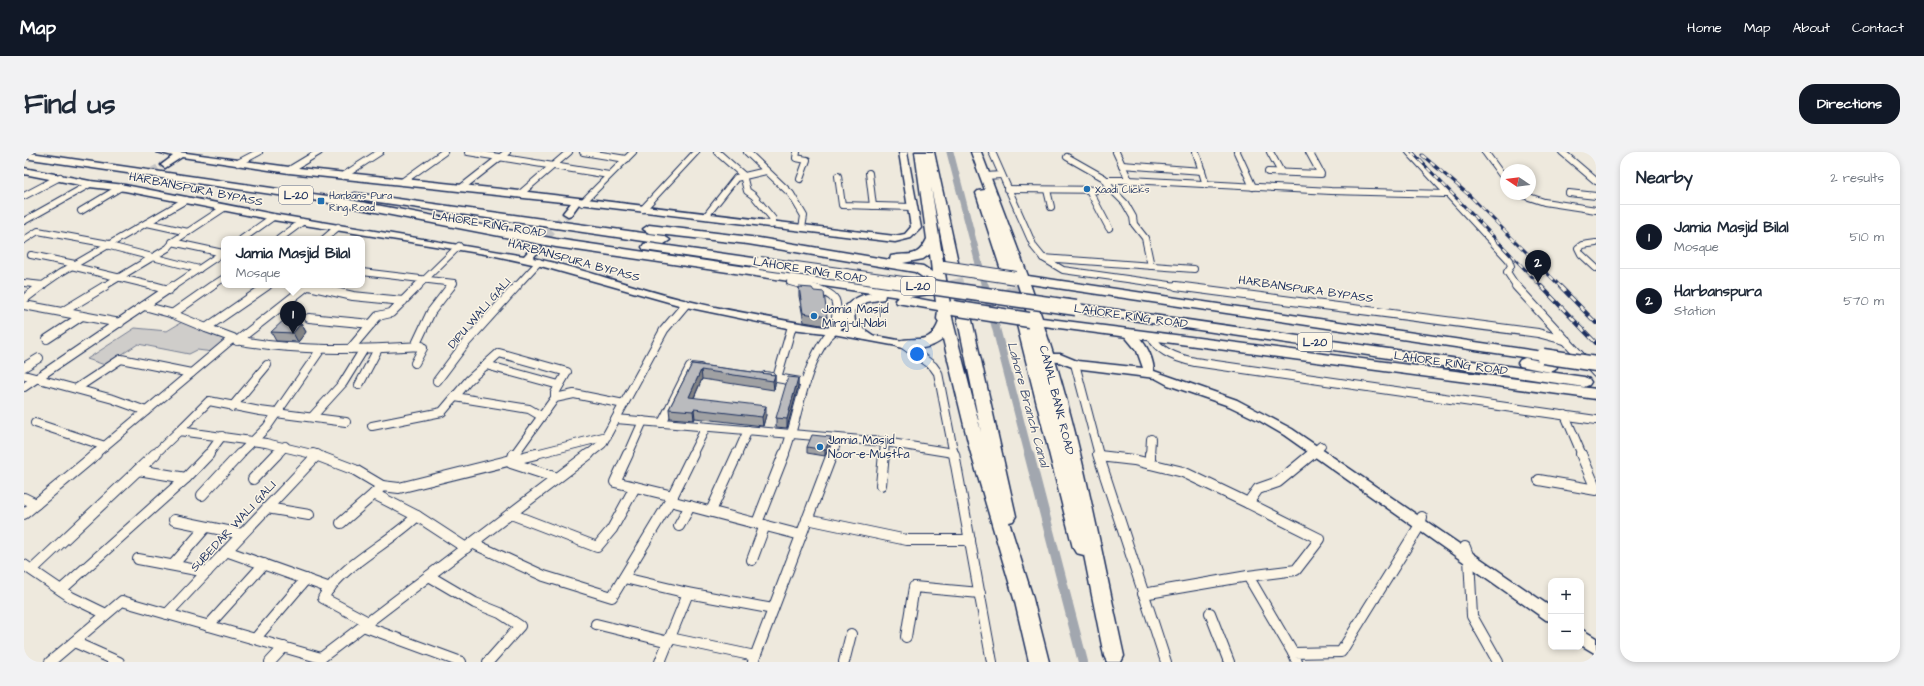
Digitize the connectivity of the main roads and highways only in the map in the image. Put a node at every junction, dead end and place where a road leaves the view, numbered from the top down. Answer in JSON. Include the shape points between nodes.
{"nodes":[{"id":1,"x":54,"y":152,"type":"edge"},
{"id":2,"x":920,"y":152,"type":"edge"},
{"id":3,"x":929,"y":152,"type":"edge"},
{"id":4,"x":968,"y":152,"type":"edge"},
{"id":5,"x":976,"y":152,"type":"edge"},
{"id":6,"x":24,"y":155,"type":"edge"},
{"id":7,"x":328,"y":196,"type":"junction"},
{"id":8,"x":933,"y":239,"type":"junction"},
{"id":9,"x":749,"y":241,"type":"junction"},
{"id":10,"x":1012,"y":247,"type":"junction"},
{"id":11,"x":882,"y":258,"type":"junction"},
{"id":12,"x":944,"y":265,"type":"junction"},
{"id":13,"x":714,"y":268,"type":"junction"},
{"id":14,"x":1015,"y":276,"type":"junction"},
{"id":15,"x":1095,"y":290,"type":"junction"},
{"id":16,"x":879,"y":296,"type":"junction"},
{"id":17,"x":848,"y":310,"type":"junction"},
{"id":18,"x":952,"y":313,"type":"junction"},
{"id":19,"x":1030,"y":322,"type":"junction"},
{"id":20,"x":1086,"y":328,"type":"junction"},
{"id":21,"x":833,"y":331,"type":"road end"},
{"id":22,"x":867,"y":336,"type":"road end"},
{"id":23,"x":1042,"y":341,"type":"junction"},
{"id":24,"x":903,"y":344,"type":"road end"},
{"id":25,"x":1354,"y":362,"type":"junction"},
{"id":26,"x":1596,"y":364,"type":"edge"},
{"id":27,"x":1552,"y":372,"type":"junction"},
{"id":28,"x":1596,"y":373,"type":"edge"},
{"id":29,"x":1596,"y":384,"type":"edge"},
{"id":30,"x":1596,"y":394,"type":"edge"},
{"id":31,"x":1115,"y":659,"type":"edge"},
{"id":32,"x":1038,"y":662,"type":"edge"}],
"edges":[{"from":1,"to":7,"type":"highway","name":"LAHORE RING ROAD","number":"L-20"},
{"from":2,"to":8,"type":"highway"},
{"from":3,"to":12,"type":"highway"},
{"from":4,"to":14,"type":"highway"},
{"from":5,"to":10,"type":"highway","name":"CANAL BANK ROAD"},
{"from":6,"to":7,"type":"highway","name":"LAHORE RING ROAD","number":"L-20"},
{"from":7,"to":9,"type":"highway","via":[[447,203]]},
{"from":7,"to":13,"type":"highway","via":[[483,230]]},
{"from":7,"to":27,"type":"highway","name":"LAHORE RING ROAD","number":"L-20","bridge":true},
{"from":8,"to":11,"type":"highway","via":[[929,249],[918,257]]},
{"from":8,"to":12,"type":"highway"},
{"from":9,"to":11,"type":"highway"},
{"from":9,"to":13,"type":"highway","via":[[919,269],[930,276],[932,284],[925,291],[905,294]]},
{"from":10,"to":14,"type":"highway","name":"CANAL BANK ROAD"},
{"from":10,"to":15,"type":"highway","via":[[1021,260],[1036,272],[1058,281]]},
{"from":11,"to":12,"type":"highway"},
{"from":12,"to":14,"type":"highway","bridge":true},
{"from":12,"to":18,"type":"highway"},
{"from":13,"to":16,"type":"highway"},
{"from":14,"to":15,"type":"highway"},
{"from":14,"to":19,"type":"highway","name":"CANAL BANK ROAD"},
{"from":15,"to":25,"type":"highway","via":[[1059,288],[1042,296],[1041,301],[1046,310],[1066,318],[1267,346]]},
{"from":15,"to":27,"type":"highway"},
{"from":16,"to":17,"type":"highway","via":[[860,300]]},
{"from":16,"to":18,"type":"highway"},
{"from":17,"to":21,"type":"highway"},
{"from":17,"to":22,"type":"highway","via":[[846,322],[851,328]]},
{"from":18,"to":19,"type":"highway","bridge":true},
{"from":18,"to":24,"type":"highway","via":[[941,336],[914,345]]},
{"from":18,"to":32,"type":"highway","via":[[988,422]]},
{"from":19,"to":20,"type":"highway"},
{"from":19,"to":23,"type":"highway","name":"CANAL BANK ROAD"},
{"from":19,"to":31,"type":"highway","via":[[1075,526]]},
{"from":20,"to":23,"type":"highway","via":[[1056,329],[1049,332]]},
{"from":20,"to":25,"type":"highway"},
{"from":23,"to":31,"type":"highway","name":"CANAL BANK ROAD","via":[[1069,446]]},
{"from":25,"to":27,"type":"highway"},
{"from":26,"to":27,"type":"highway","bridge":true},
{"from":27,"to":28,"type":"highway","name":"LAHORE RING ROAD","number":"L-20"},
{"from":27,"to":29,"type":"highway","name":"LAHORE RING ROAD","number":"L-20"},
{"from":27,"to":30,"type":"highway"}]}
